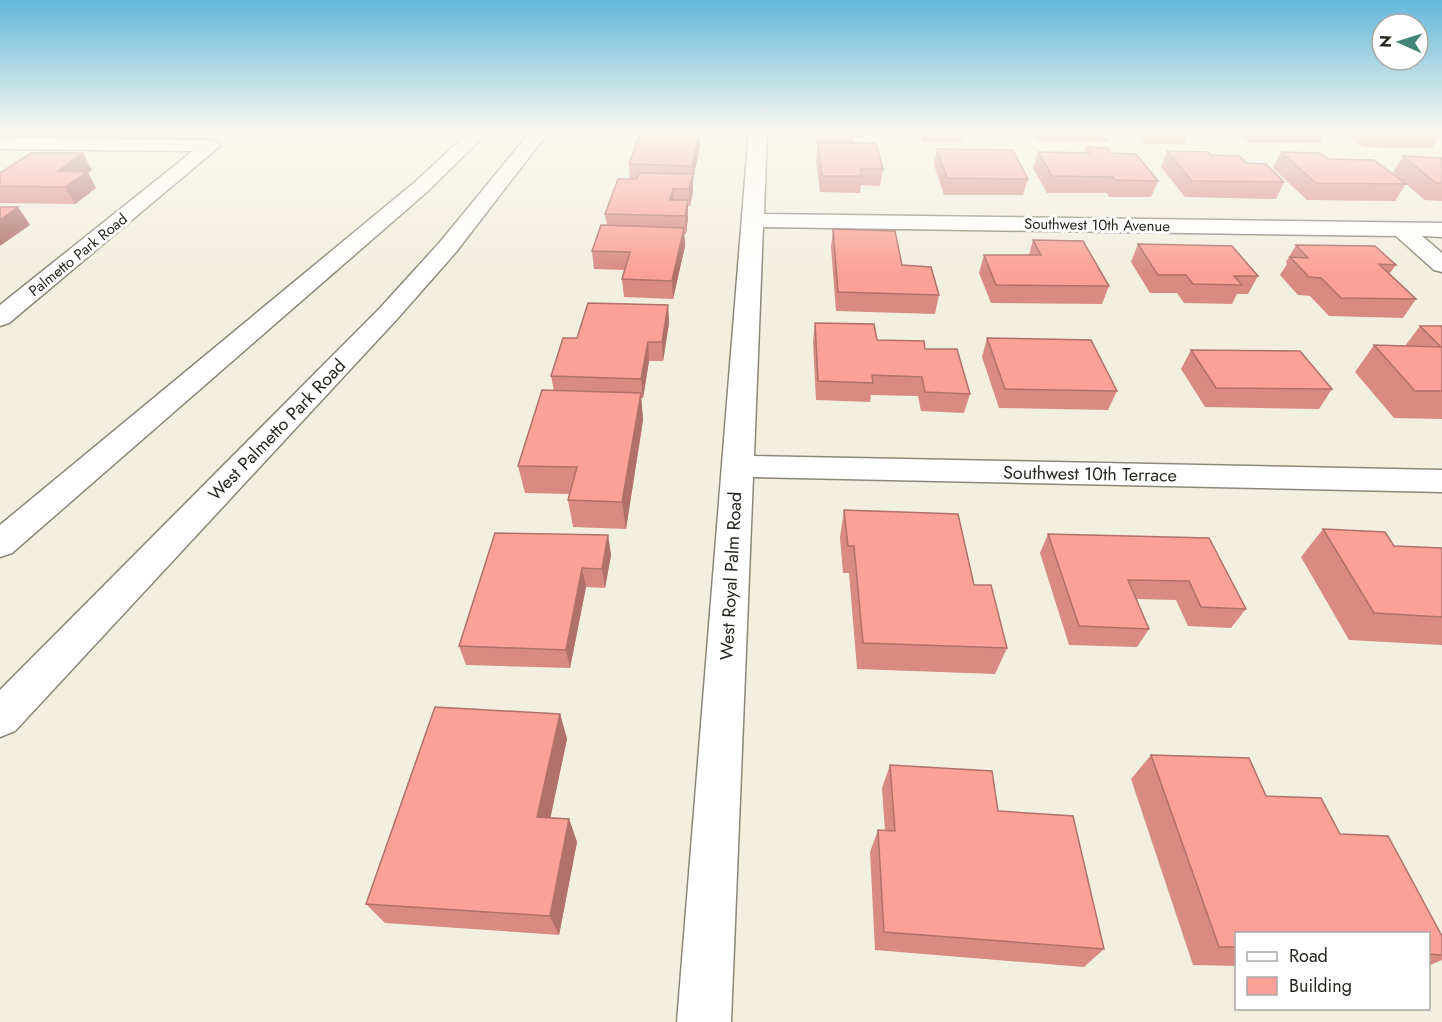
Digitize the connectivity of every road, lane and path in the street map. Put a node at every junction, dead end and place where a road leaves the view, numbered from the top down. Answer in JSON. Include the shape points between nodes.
{"nodes":[{"id":1,"x":172,"y":178,"type":"edge"},
{"id":2,"x":431,"y":178,"type":"edge"},
{"id":3,"x":503,"y":178,"type":"edge"},
{"id":4,"x":755,"y":178,"type":"edge"},
{"id":5,"x":753,"y":220,"type":"junction"},
{"id":6,"x":1402,"y":230,"type":"junction"},
{"id":7,"x":1442,"y":230,"type":"edge"},
{"id":8,"x":1442,"y":265,"type":"edge"},
{"id":9,"x":0,"y":318,"type":"edge"},
{"id":10,"x":738,"y":466,"type":"junction"},
{"id":11,"x":1442,"y":481,"type":"edge"},
{"id":12,"x":0,"y":544,"type":"edge"},
{"id":13,"x":0,"y":718,"type":"edge"},
{"id":14,"x":704,"y":1022,"type":"edge"}],
"edges":[{"from":1,"to":9,"type":"street","name":"Palmetto Park Road"},
{"from":2,"to":12,"type":"street"},
{"from":3,"to":13,"type":"street","name":"West Palmetto Park Road","via":[[389,313]]},
{"from":4,"to":5,"type":"street","name":"West Royal Palm Road"},
{"from":5,"to":6,"type":"street","name":"Southwest 10th Avenue"},
{"from":5,"to":10,"type":"street","name":"West Royal Palm Road"},
{"from":6,"to":7,"type":"street","name":"Southwest 10th Avenue"},
{"from":6,"to":8,"type":"street"},
{"from":10,"to":11,"type":"street","name":"Southwest 10th Terrace"},
{"from":10,"to":14,"type":"street","name":"West Royal Palm Road"}]}
